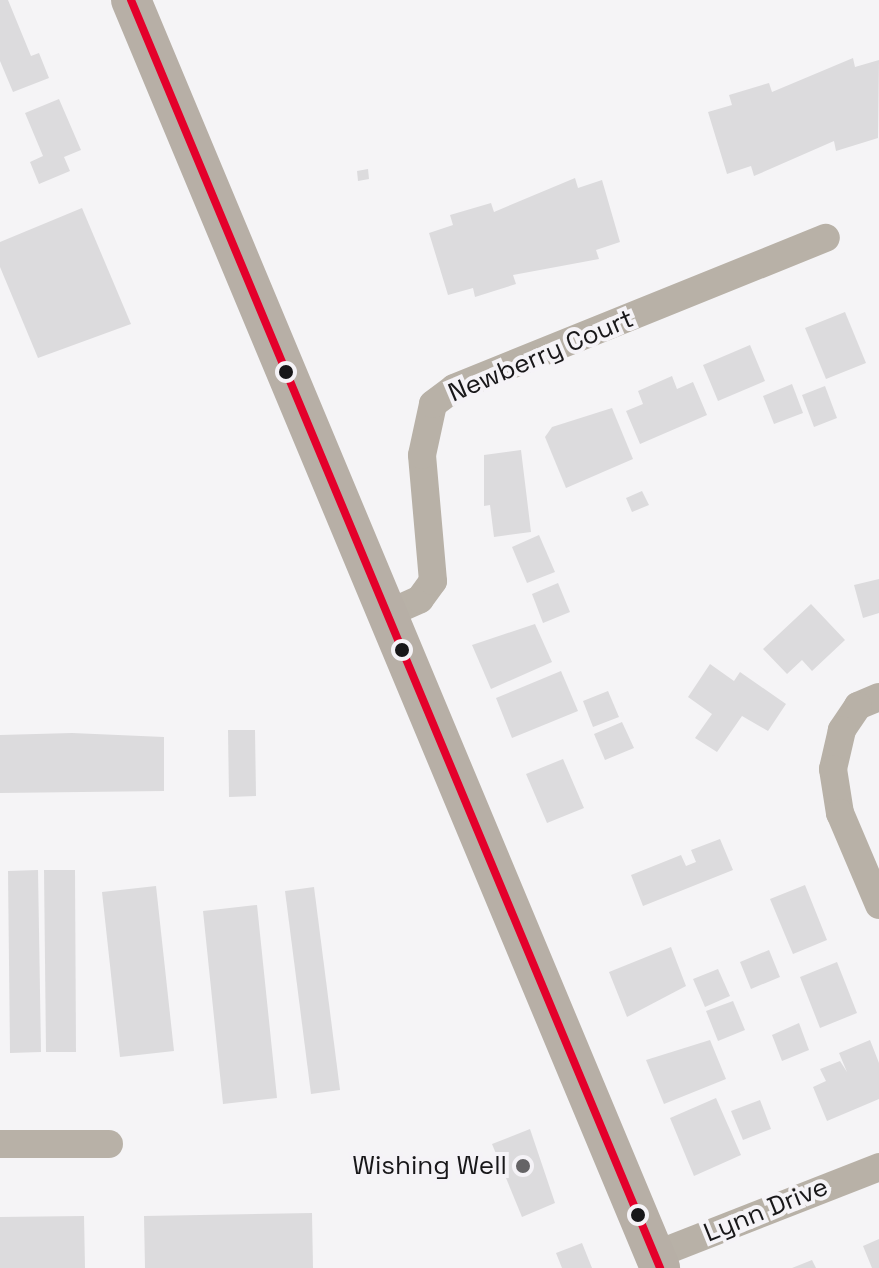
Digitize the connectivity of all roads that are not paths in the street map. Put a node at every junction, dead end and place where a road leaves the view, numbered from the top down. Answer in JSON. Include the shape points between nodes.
{"nodes":[{"id":1,"x":131,"y":0,"type":"edge"},
{"id":2,"x":826,"y":238,"type":"dead end"},
{"id":3,"x":387,"y":614,"type":"junction"},
{"id":4,"x":879,"y":697,"type":"edge"},
{"id":5,"x":879,"y":905,"type":"edge"},
{"id":6,"x":0,"y":1144,"type":"edge"},
{"id":7,"x":109,"y":1144,"type":"dead end"},
{"id":8,"x":879,"y":1167,"type":"edge"},
{"id":9,"x":658,"y":1261,"type":"edge"}],
"edges":[{"from":1,"to":3,"type":"main road"},
{"from":2,"to":3,"type":"street","name":"Newberry Court","via":[[454,388],[433,404],[422,455],[433,581],[420,599]]},
{"from":3,"to":9,"type":"main road"},
{"from":4,"to":5,"type":"street","via":[[858,706],[842,730],[833,769],[840,813]]},
{"from":6,"to":7,"type":"street"},
{"from":8,"to":9,"type":"street","name":"Lynn Drive"}]}
